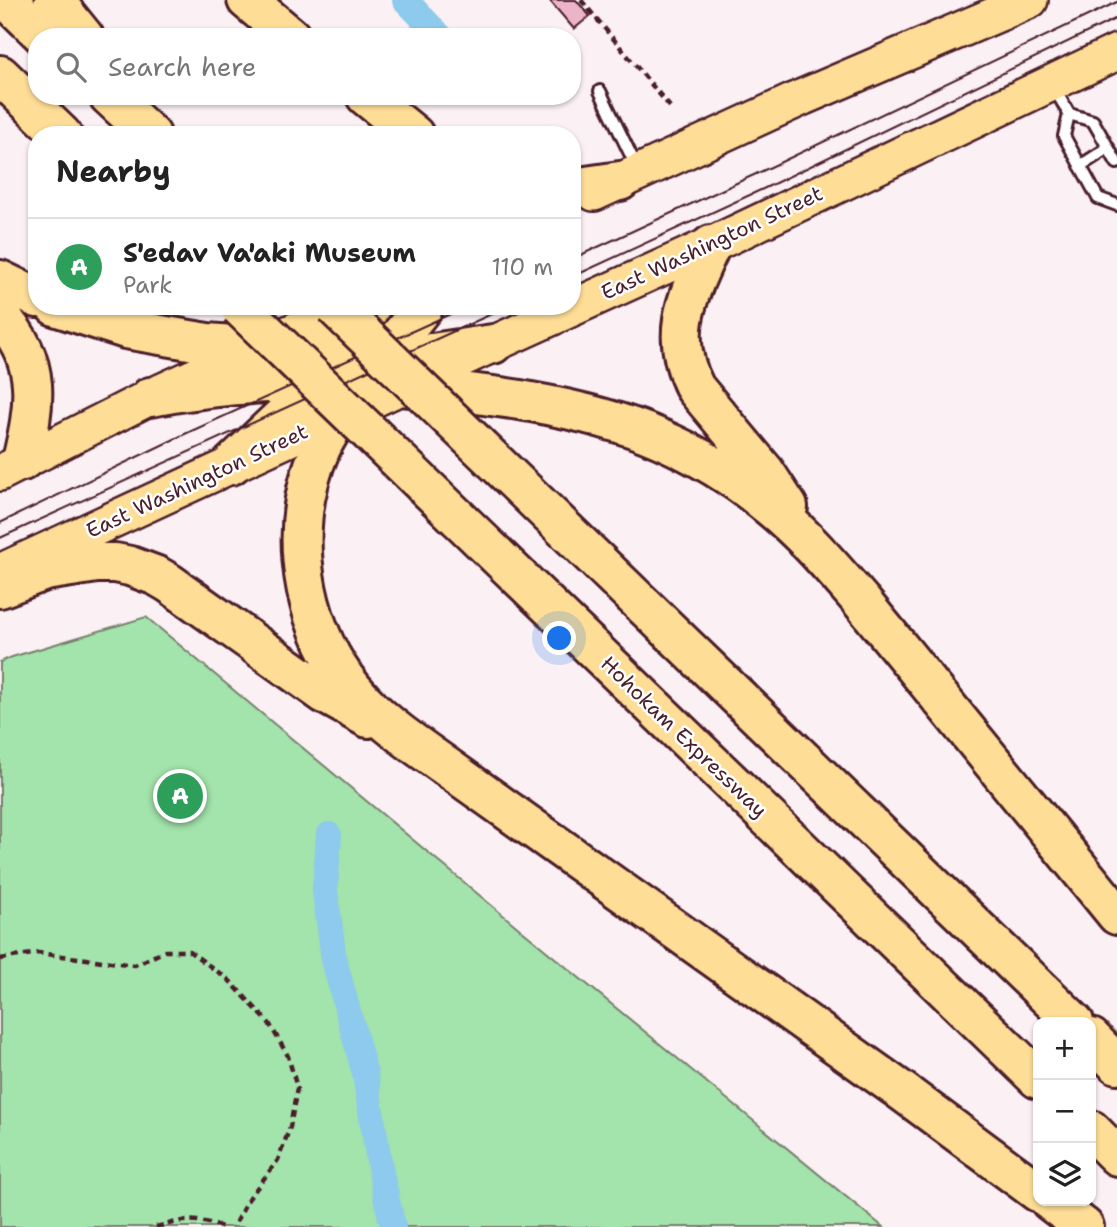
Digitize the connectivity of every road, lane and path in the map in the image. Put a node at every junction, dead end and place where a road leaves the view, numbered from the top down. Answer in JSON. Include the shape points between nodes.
{"nodes":[{"id":1,"x":7,"y":0,"type":"edge"},
{"id":2,"x":54,"y":0,"type":"edge"},
{"id":3,"x":247,"y":0,"type":"edge"},
{"id":4,"x":581,"y":0,"type":"edge"},
{"id":5,"x":1030,"y":0,"type":"edge"},
{"id":6,"x":36,"y":28,"type":"edge"},
{"id":7,"x":77,"y":28,"type":"edge"},
{"id":8,"x":280,"y":28,"type":"edge"},
{"id":9,"x":1117,"y":52,"type":"edge"},
{"id":10,"x":0,"y":75,"type":"edge"},
{"id":11,"x":1052,"y":83,"type":"junction"},
{"id":12,"x":600,"y":91,"type":"dead end"},
{"id":13,"x":28,"y":102,"type":"edge"},
{"id":14,"x":31,"y":105,"type":"edge"},
{"id":15,"x":119,"y":105,"type":"edge"},
{"id":16,"x":144,"y":105,"type":"edge"},
{"id":17,"x":355,"y":105,"type":"edge"},
{"id":18,"x":377,"y":105,"type":"edge"},
{"id":19,"x":671,"y":108,"type":"dead end"},
{"id":20,"x":1069,"y":114,"type":"junction"},
{"id":21,"x":53,"y":126,"type":"edge"},
{"id":22,"x":141,"y":126,"type":"edge"},
{"id":23,"x":162,"y":126,"type":"edge"},
{"id":24,"x":366,"y":126,"type":"edge"},
{"id":25,"x":403,"y":126,"type":"edge"},
{"id":26,"x":1108,"y":148,"type":"junction"},
{"id":27,"x":1117,"y":163,"type":"edge"},
{"id":28,"x":1080,"y":166,"type":"junction"},
{"id":29,"x":629,"y":177,"type":"junction"},
{"id":30,"x":581,"y":185,"type":"edge"},
{"id":31,"x":581,"y":199,"type":"edge"},
{"id":32,"x":1117,"y":205,"type":"edge"},
{"id":33,"x":711,"y":245,"type":"junction"},
{"id":34,"x":0,"y":280,"type":"edge"},
{"id":35,"x":28,"y":294,"type":"edge"},
{"id":36,"x":581,"y":304,"type":"edge"},
{"id":37,"x":83,"y":315,"type":"edge"},
{"id":38,"x":248,"y":315,"type":"edge"},
{"id":39,"x":329,"y":315,"type":"edge"},
{"id":40,"x":343,"y":315,"type":"edge"},
{"id":41,"x":365,"y":315,"type":"edge"},
{"id":42,"x":418,"y":315,"type":"edge"},
{"id":43,"x":557,"y":315,"type":"edge"},
{"id":44,"x":0,"y":316,"type":"edge"},
{"id":45,"x":493,"y":344,"type":"joint"},
{"id":46,"x":260,"y":346,"type":"junction"},
{"id":47,"x":340,"y":354,"type":"junction"},
{"id":48,"x":314,"y":382,"type":"junction"},
{"id":49,"x":372,"y":385,"type":"junction"},
{"id":50,"x":150,"y":397,"type":"junction"},
{"id":51,"x":231,"y":465,"type":"junction"},
{"id":52,"x":11,"y":467,"type":"edge"},
{"id":53,"x":819,"y":553,"type":"junction"},
{"id":54,"x":0,"y":572,"type":"edge"},
{"id":55,"x":0,"y":588,"type":"edge"},
{"id":56,"x":413,"y":743,"type":"junction"},
{"id":57,"x":1117,"y":915,"type":"edge"},
{"id":58,"x":0,"y":960,"type":"edge"},
{"id":59,"x":1069,"y":1017,"type":"edge"},
{"id":60,"x":1096,"y":1043,"type":"edge"},
{"id":61,"x":1117,"y":1064,"type":"edge"},
{"id":62,"x":1033,"y":1074,"type":"edge"},
{"id":63,"x":1096,"y":1135,"type":"edge"},
{"id":64,"x":1117,"y":1156,"type":"edge"},
{"id":65,"x":1033,"y":1188,"type":"edge"},
{"id":66,"x":1057,"y":1206,"type":"edge"},
{"id":67,"x":156,"y":1227,"type":"edge"},
{"id":68,"x":222,"y":1227,"type":"edge"},
{"id":69,"x":233,"y":1227,"type":"edge"},
{"id":70,"x":1084,"y":1227,"type":"edge"}],
"edges":[{"from":1,"to":6,"type":"highway"},
{"from":2,"to":7,"type":"highway"},
{"from":3,"to":8,"type":"highway"},
{"from":4,"to":19,"type":"path"},
{"from":5,"to":29,"type":"main road"},
{"from":9,"to":11,"type":"main road","name":"East Washington Street"},
{"from":10,"to":13,"type":"highway"},
{"from":11,"to":20,"type":"lane"},
{"from":11,"to":33,"type":"main road","name":"East Washington Street"},
{"from":12,"to":29,"type":"lane"},
{"from":14,"to":21,"type":"highway"},
{"from":15,"to":22,"type":"highway"},
{"from":16,"to":23,"type":"highway"},
{"from":17,"to":24,"type":"highway"},
{"from":18,"to":25,"type":"highway"},
{"from":20,"to":26,"type":"lane","via":[[1093,121]]},
{"from":20,"to":28,"type":"lane","via":[[1064,136]]},
{"from":26,"to":27,"type":"lane"},
{"from":26,"to":28,"type":"lane"},
{"from":28,"to":32,"type":"lane","via":[[1098,198]]},
{"from":29,"to":30,"type":"highway"},
{"from":29,"to":31,"type":"main road"},
{"from":33,"to":36,"type":"main road","name":"East Washington Street"},
{"from":33,"to":53,"type":"highway","via":[[682,325],[688,374],[707,404],[765,472]]},
{"from":34,"to":35,"type":"highway"},
{"from":37,"to":46,"type":"highway","via":[[126,329],[207,343]]},
{"from":38,"to":62,"type":"highway","name":"Hohokam Expressway","bridge":true},
{"from":39,"to":46,"type":"main road"},
{"from":40,"to":59,"type":"highway","bridge":true},
{"from":41,"to":47,"type":"highway"},
{"from":42,"to":49,"type":"highway"},
{"from":43,"to":45,"type":"main road","name":"East Washington Street"},
{"from":44,"to":52,"type":"highway","via":[[24,350],[33,389],[31,425]]},
{"from":45,"to":49,"type":"highway","via":[[432,353]]},
{"from":46,"to":47,"type":"highway"},
{"from":46,"to":50,"type":"main road"},
{"from":47,"to":48,"type":"highway"},
{"from":47,"to":49,"type":"highway"},
{"from":48,"to":49,"type":"highway"},
{"from":48,"to":50,"type":"highway","via":[[202,388]]},
{"from":48,"to":51,"type":"highway"},
{"from":49,"to":51,"type":"main road","name":"East Washington Street"},
{"from":49,"to":53,"type":"highway","via":[[536,404],[659,438],[747,489]]},
{"from":49,"to":56,"type":"highway","via":[[321,448],[308,486],[303,573],[320,634],[339,670],[366,704]]},
{"from":50,"to":52,"type":"main road"},
{"from":51,"to":54,"type":"main road","name":"East Washington Street"},
{"from":53,"to":57,"type":"highway"},
{"from":55,"to":56,"type":"highway","via":[[46,571],[88,564],[116,563],[144,571],[169,583],[325,694]]},
{"from":56,"to":65,"type":"highway"},
{"from":58,"to":69,"type":"path","via":[[38,953],[135,965],[165,951],[189,951],[228,979],[270,1023],[288,1056],[297,1088],[293,1114],[278,1160]]},
{"from":60,"to":61,"type":"highway"},
{"from":63,"to":64,"type":"highway"},
{"from":66,"to":70,"type":"highway"},
{"from":67,"to":68,"type":"path","via":[[205,1220]]}]}
